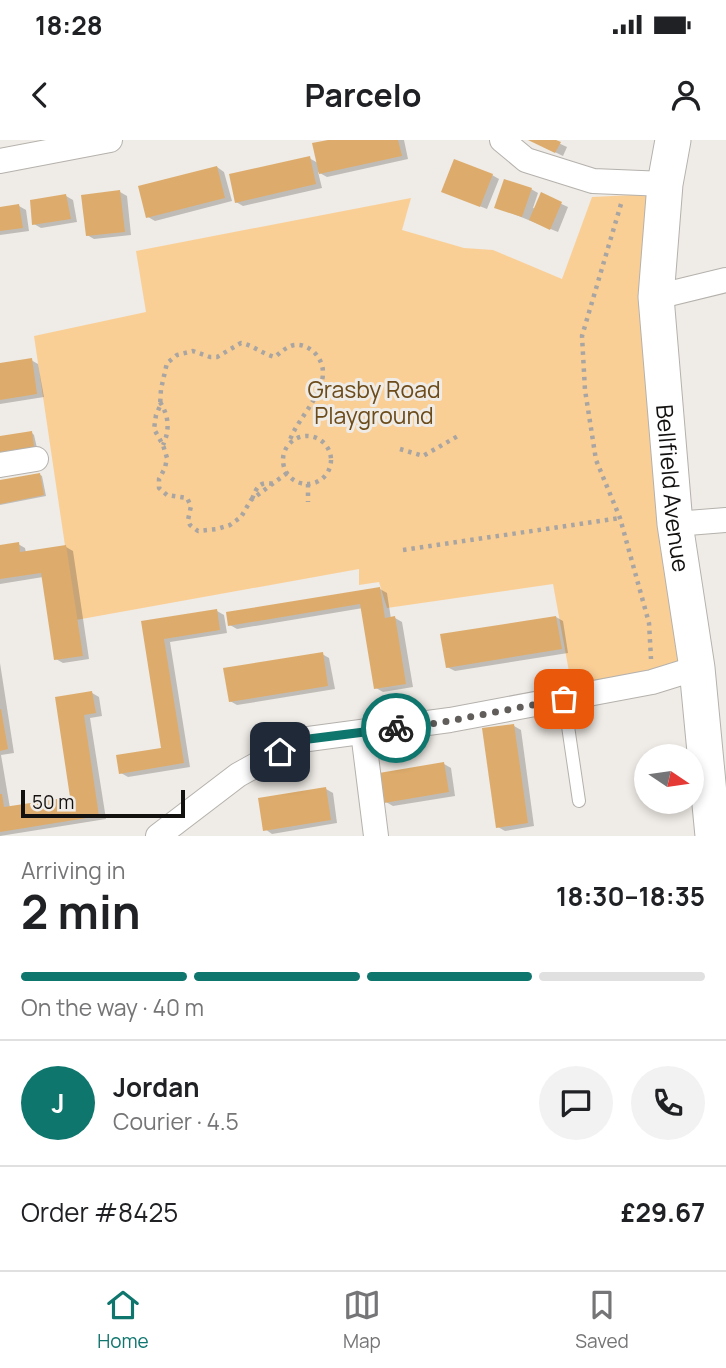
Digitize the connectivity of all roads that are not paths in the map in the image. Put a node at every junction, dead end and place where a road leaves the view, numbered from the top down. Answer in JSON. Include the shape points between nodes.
{"nodes":[{"id":1,"x":110,"y":140,"type":"edge"},
{"id":2,"x":502,"y":140,"type":"edge"},
{"id":3,"x":673,"y":140,"type":"edge"},
{"id":4,"x":0,"y":162,"type":"edge"},
{"id":5,"x":665,"y":184,"type":"junction"},
{"id":6,"x":726,"y":280,"type":"edge"},
{"id":7,"x":656,"y":297,"type":"junction"},
{"id":8,"x":36,"y":459,"type":"dead end"},
{"id":9,"x":0,"y":465,"type":"edge"},
{"id":10,"x":726,"y":520,"type":"edge"},
{"id":11,"x":674,"y":524,"type":"junction"},
{"id":12,"x":697,"y":668,"type":"junction"},
{"id":13,"x":564,"y":699,"type":"junction"},
{"id":14,"x":363,"y":732,"type":"junction"},
{"id":15,"x":716,"y":747,"type":"edge"},
{"id":16,"x":579,"y":801,"type":"dead end"},
{"id":17,"x":158,"y":836,"type":"edge"},
{"id":18,"x":376,"y":836,"type":"edge"},
{"id":19,"x":713,"y":836,"type":"edge"}],
"edges":[{"from":1,"to":4,"type":"street"},
{"from":2,"to":5,"type":"street","via":[[526,160],[593,181]]},
{"from":3,"to":5,"type":"street","name":"Bellfield Avenue"},
{"from":5,"to":7,"type":"street","name":"Bellfield Avenue"},
{"from":6,"to":7,"type":"street"},
{"from":7,"to":11,"type":"street","name":"Bellfield Avenue"},
{"from":8,"to":9,"type":"street"},
{"from":10,"to":11,"type":"street"},
{"from":11,"to":12,"type":"street","name":"Bellfield Avenue"},
{"from":12,"to":13,"type":"street"},
{"from":12,"to":15,"type":"street","name":"Bellfield Avenue"},
{"from":13,"to":14,"type":"street"},
{"from":13,"to":16,"type":"lane"},
{"from":14,"to":17,"type":"street","via":[[301,740],[238,775]]},
{"from":14,"to":18,"type":"street"},
{"from":15,"to":19,"type":"street","name":"Bellfield Avenue"}]}
